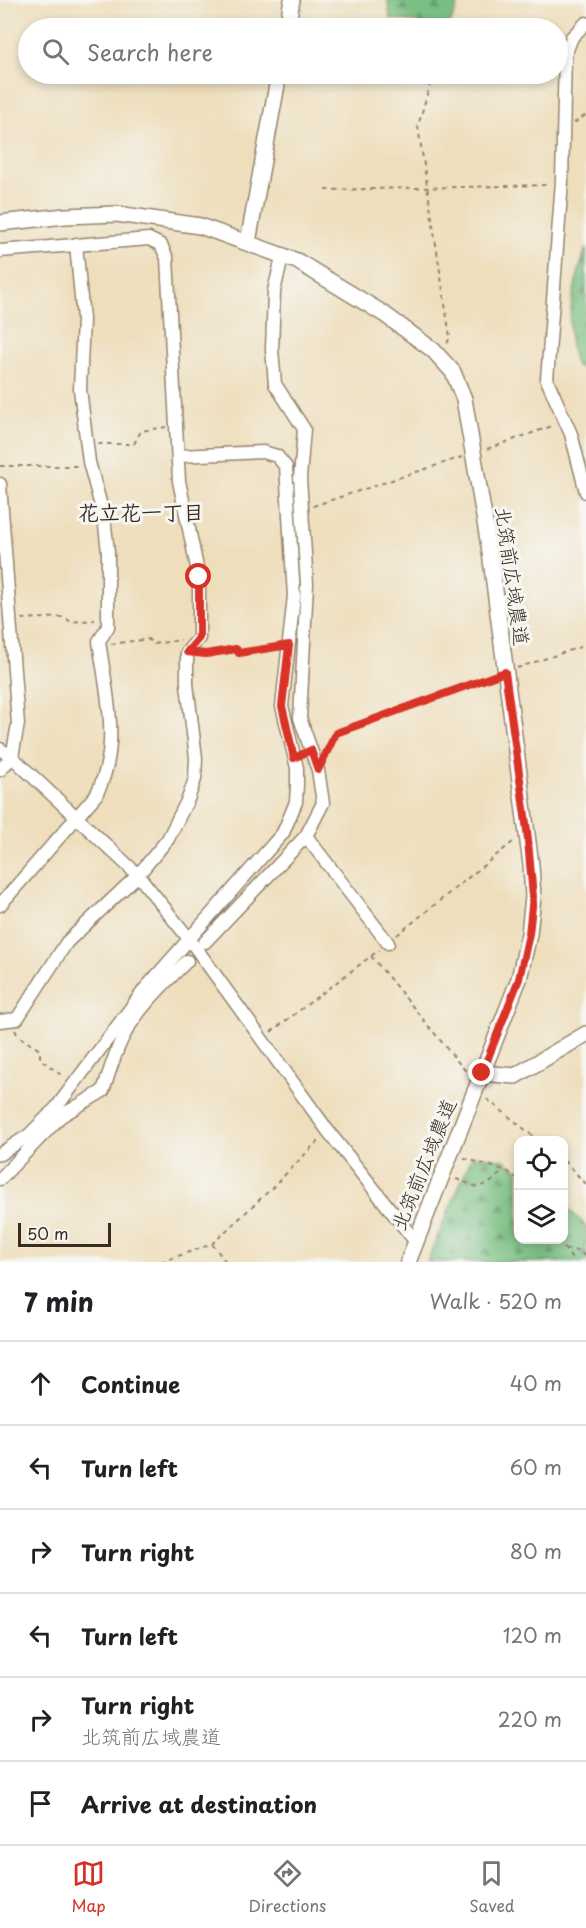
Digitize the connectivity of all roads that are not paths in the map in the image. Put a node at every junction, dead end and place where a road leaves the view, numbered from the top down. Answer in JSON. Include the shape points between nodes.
{"nodes":[{"id":1,"x":292,"y":0,"type":"edge"},
{"id":2,"x":289,"y":18,"type":"edge"},
{"id":3,"x":586,"y":23,"type":"edge"},
{"id":4,"x":568,"y":47,"type":"edge"},
{"id":5,"x":277,"y":84,"type":"edge"},
{"id":6,"x":565,"y":84,"type":"edge"},
{"id":7,"x":0,"y":223,"type":"edge"},
{"id":8,"x":248,"y":242,"type":"junction"},
{"id":9,"x":76,"y":244,"type":"junction"},
{"id":10,"x":0,"y":251,"type":"edge"},
{"id":11,"x":283,"y":254,"type":"junction"},
{"id":12,"x":179,"y":456,"type":"junction"},
{"id":13,"x":0,"y":484,"type":"edge"},
{"id":14,"x":586,"y":492,"type":"edge"},
{"id":15,"x":0,"y":749,"type":"edge"},
{"id":16,"x":311,"y":750,"type":"junction"},
{"id":17,"x":12,"y":757,"type":"junction"},
{"id":18,"x":294,"y":758,"type":"junction"},
{"id":19,"x":0,"y":770,"type":"edge"},
{"id":20,"x":77,"y":819,"type":"junction"},
{"id":21,"x":306,"y":836,"type":"junction"},
{"id":22,"x":138,"y":875,"type":"junction"},
{"id":23,"x":0,"y":905,"type":"edge"},
{"id":24,"x":190,"y":940,"type":"junction"},
{"id":25,"x":205,"y":942,"type":"dead end"},
{"id":26,"x":388,"y":943,"type":"dead end"},
{"id":27,"x":187,"y":961,"type":"dead end"},
{"id":28,"x":4,"y":1020,"type":"edge"},
{"id":29,"x":586,"y":1034,"type":"edge"},
{"id":30,"x":478,"y":1081,"type":"junction"},
{"id":31,"x":0,"y":1154,"type":"edge"},
{"id":32,"x":0,"y":1179,"type":"edge"},
{"id":33,"x":416,"y":1240,"type":"junction"},
{"id":34,"x":408,"y":1262,"type":"edge"}],
"edges":[{"from":1,"to":2,"type":"street"},
{"from":3,"to":4,"type":"street"},
{"from":5,"to":8,"type":"street"},
{"from":6,"to":14,"type":"street","via":[[547,380],[571,434]]},
{"from":7,"to":8,"type":"street","name":"北筑前広域農道","via":[[117,214],[200,226]]},
{"from":8,"to":11,"type":"street","name":"北筑前広域農道"},
{"from":9,"to":10,"type":"street"},
{"from":9,"to":12,"type":"street","via":[[149,239],[161,245],[167,258]]},
{"from":9,"to":20,"type":"street","via":[[83,319],[80,389],[86,443],[108,552],[108,627],[99,641],[112,735],[105,778]]},
{"from":11,"to":16,"type":"street","via":[[274,291],[272,350],[275,384],[304,429],[300,478],[308,584],[300,718]]},
{"from":11,"to":30,"type":"street","name":"北筑前広域農道","via":[[384,314],[440,357],[453,372],[464,399],[490,552],[533,897],[519,979]]},
{"from":12,"to":18,"type":"street","via":[[263,452],[277,456],[286,467],[294,596],[282,706]]},
{"from":12,"to":22,"type":"street","via":[[179,481],[199,577],[199,638],[187,652],[195,779],[168,839]]},
{"from":13,"to":17,"type":"street","via":[[18,724]]},
{"from":15,"to":17,"type":"street"},
{"from":16,"to":18,"type":"street"},
{"from":16,"to":21,"type":"street","via":[[322,803]]},
{"from":17,"to":19,"type":"street"},
{"from":17,"to":20,"type":"street"},
{"from":18,"to":24,"type":"street","via":[[296,802],[283,833]]},
{"from":20,"to":22,"type":"street"},
{"from":20,"to":23,"type":"street"},
{"from":21,"to":25,"type":"street"},
{"from":21,"to":26,"type":"street"},
{"from":22,"to":24,"type":"street"},
{"from":22,"to":28,"type":"street","via":[[67,942],[17,1019]]},
{"from":24,"to":31,"type":"street","via":[[145,989],[56,1108],[29,1135]]},
{"from":24,"to":33,"type":"street","via":[[328,1131]]},
{"from":27,"to":32,"type":"street","via":[[130,1025],[103,1091],[61,1116]]},
{"from":29,"to":30,"type":"street","via":[[515,1076]]},
{"from":30,"to":33,"type":"street","name":"北筑前広域農道"},
{"from":33,"to":34,"type":"street","name":"北筑前広域農道"}]}
